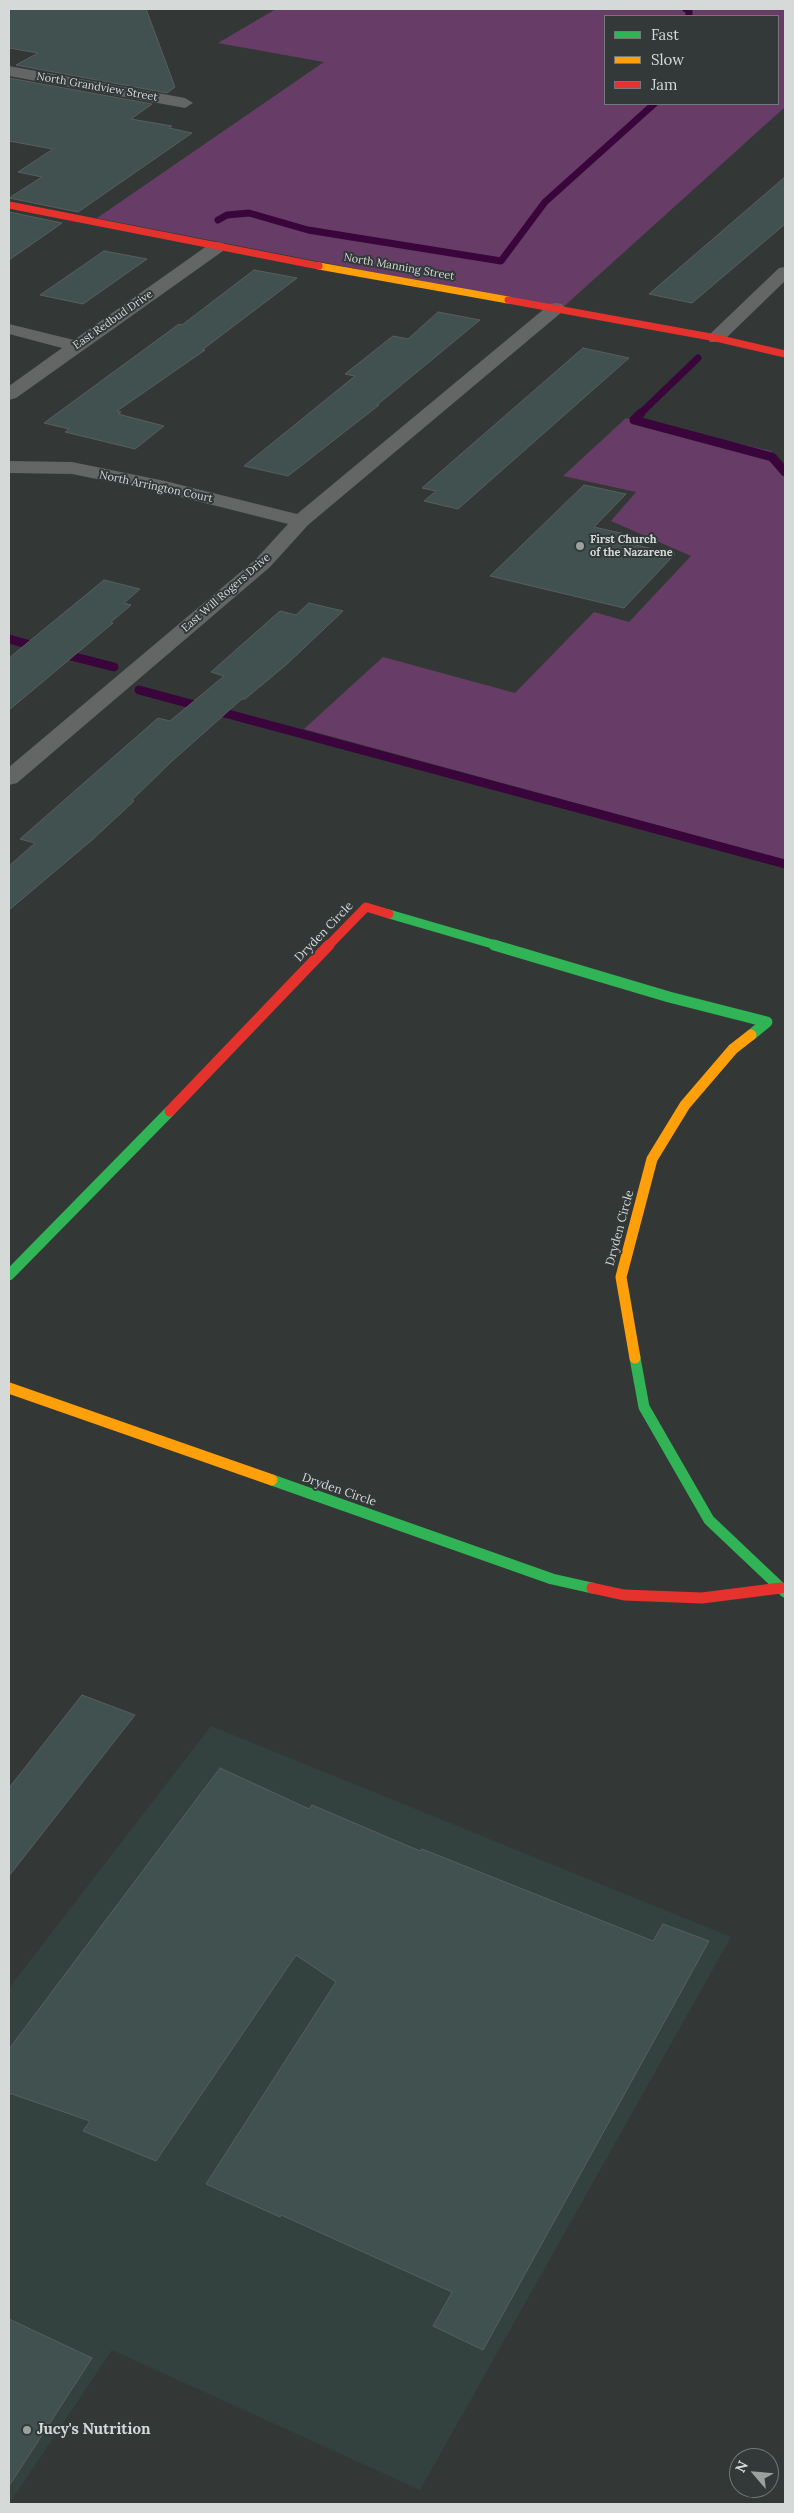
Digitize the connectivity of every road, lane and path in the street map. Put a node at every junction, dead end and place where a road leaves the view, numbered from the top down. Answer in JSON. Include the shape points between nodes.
{"nodes":[{"id":1,"x":9,"y":71,"type":"edge"},
{"id":2,"x":185,"y":103,"type":"dead end"},
{"id":3,"x":9,"y":206,"type":"edge"},
{"id":4,"x":217,"y":247,"type":"junction"},
{"id":5,"x":785,"y":272,"type":"edge"},
{"id":6,"x":556,"y":308,"type":"junction"},
{"id":7,"x":9,"y":329,"type":"edge"},
{"id":8,"x":716,"y":338,"type":"junction"},
{"id":9,"x":77,"y":346,"type":"junction"},
{"id":10,"x":785,"y":354,"type":"edge"},
{"id":11,"x":9,"y":394,"type":"edge"},
{"id":12,"x":9,"y":467,"type":"edge"},
{"id":13,"x":301,"y":521,"type":"junction"},
{"id":14,"x":9,"y":778,"type":"edge"},
{"id":15,"x":9,"y":1275,"type":"edge"},
{"id":16,"x":9,"y":1388,"type":"edge"},
{"id":17,"x":783,"y":1590,"type":"edge"}],
"edges":[{"from":1,"to":2,"type":"street","name":"North Grandview Street"},
{"from":3,"to":4,"type":"street","name":"North Manning Street"},
{"from":4,"to":6,"type":"street","name":"North Manning Street"},
{"from":4,"to":9,"type":"street","name":"East Redbud Drive"},
{"from":5,"to":8,"type":"street"},
{"from":6,"to":8,"type":"street","name":"North Manning Street"},
{"from":6,"to":13,"type":"street","name":"East Will Rogers Drive"},
{"from":7,"to":9,"type":"street"},
{"from":8,"to":10,"type":"street","name":"North Manning Street"},
{"from":9,"to":11,"type":"street","name":"East Redbud Drive"},
{"from":12,"to":13,"type":"street","name":"North Arrington Court","via":[[72,468]]},
{"from":13,"to":14,"type":"street","name":"East Will Rogers Drive","via":[[263,563]]},
{"from":15,"to":17,"type":"street","name":"Dryden Circle","via":[[218,1064],[366,907],[669,997],[767,1022],[733,1049],[685,1105],[652,1159],[621,1277],[644,1407],[709,1520]]},
{"from":16,"to":17,"type":"street","name":"Dryden Circle","via":[[552,1579],[624,1596],[702,1598]]}]}
